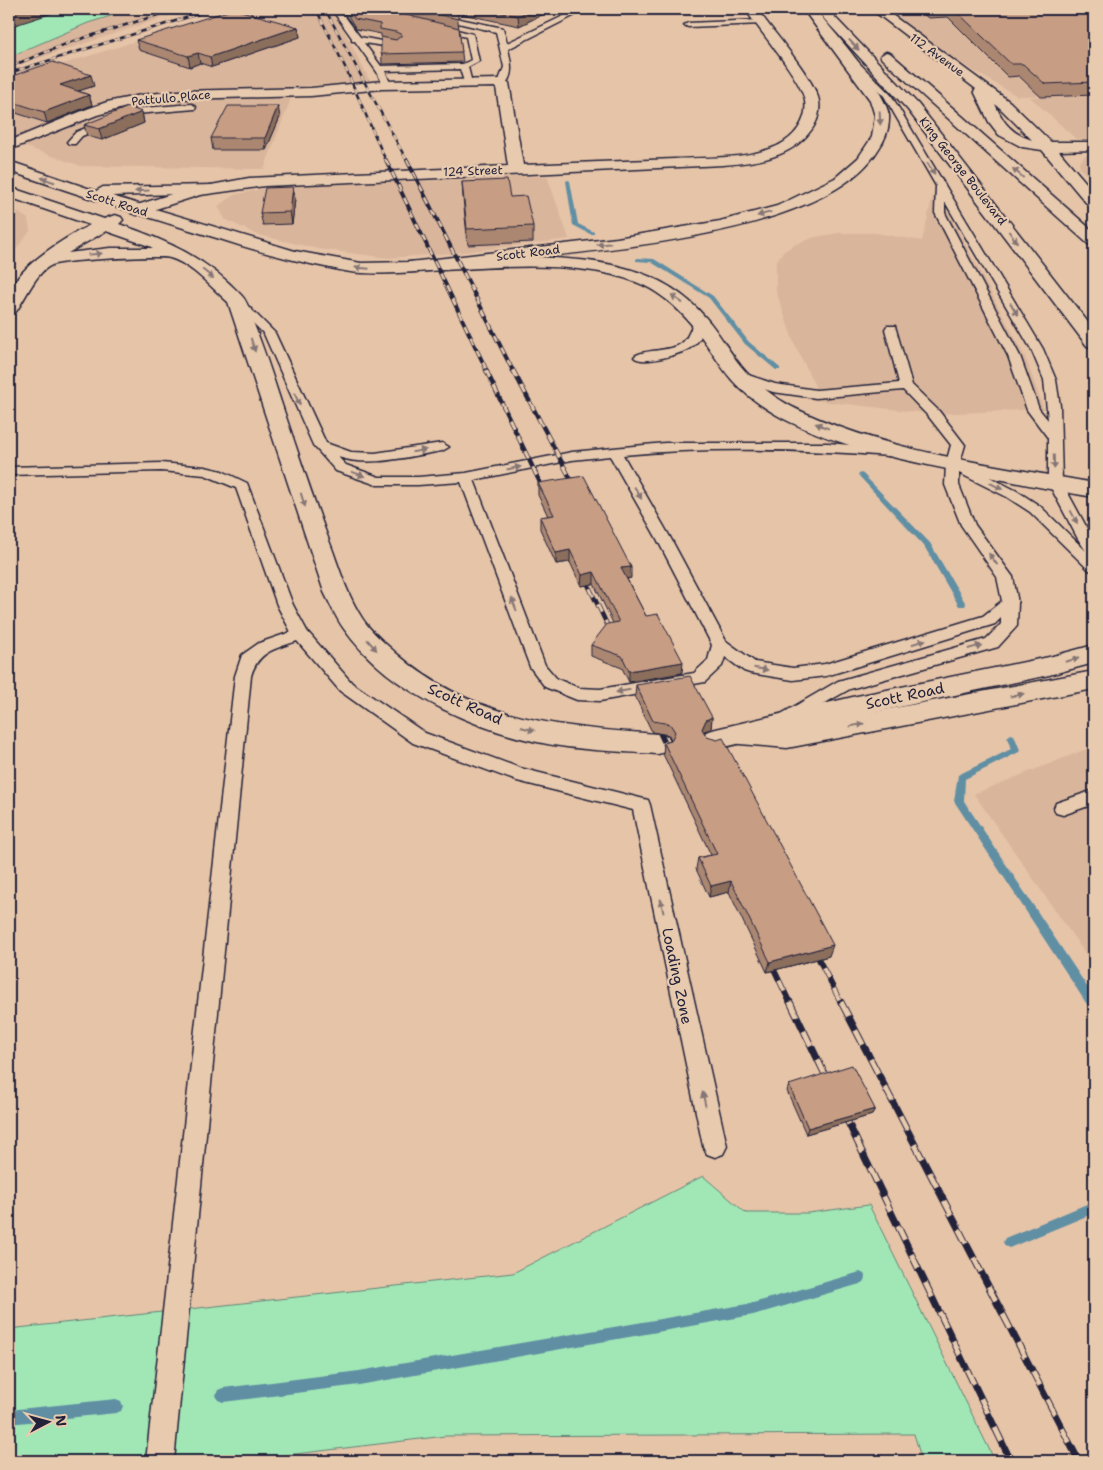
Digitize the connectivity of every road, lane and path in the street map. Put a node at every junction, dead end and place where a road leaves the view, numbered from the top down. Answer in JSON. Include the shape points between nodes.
{"nodes":[{"id":1,"x":349,"y":9,"type":"edge"},
{"id":2,"x":403,"y":9,"type":"edge"},
{"id":3,"x":583,"y":9,"type":"edge"},
{"id":4,"x":750,"y":9,"type":"edge"},
{"id":5,"x":809,"y":9,"type":"edge"},
{"id":6,"x":821,"y":9,"type":"edge"},
{"id":7,"x":835,"y":9,"type":"edge"},
{"id":8,"x":876,"y":9,"type":"edge"},
{"id":9,"x":760,"y":22,"type":"junction"},
{"id":10,"x":688,"y":25,"type":"dead end"},
{"id":11,"x":433,"y":26,"type":"edge"},
{"id":12,"x":863,"y":36,"type":"dead end"},
{"id":13,"x":355,"y":39,"type":"junction"},
{"id":14,"x":397,"y":46,"type":"edge"},
{"id":15,"x":504,"y":48,"type":"junction"},
{"id":16,"x":839,"y":48,"type":"junction"},
{"id":17,"x":878,"y":49,"type":"dead end"},
{"id":18,"x":464,"y":66,"type":"junction"},
{"id":19,"x":378,"y":68,"type":"junction"},
{"id":20,"x":974,"y":82,"type":"junction"},
{"id":21,"x":502,"y":83,"type":"junction"},
{"id":22,"x":465,"y":84,"type":"junction"},
{"id":23,"x":386,"y":85,"type":"junction"},
{"id":24,"x":312,"y":92,"type":"junction"},
{"id":25,"x":192,"y":107,"type":"dead end"},
{"id":26,"x":1025,"y":125,"type":"junction"},
{"id":27,"x":72,"y":142,"type":"dead end"},
{"id":28,"x":9,"y":146,"type":"edge"},
{"id":29,"x":1094,"y":146,"type":"edge"},
{"id":30,"x":1048,"y":148,"type":"junction"},
{"id":31,"x":9,"y":166,"type":"edge"},
{"id":32,"x":516,"y":170,"type":"junction"},
{"id":33,"x":941,"y":186,"type":"junction"},
{"id":34,"x":209,"y":188,"type":"junction"},
{"id":35,"x":9,"y":192,"type":"edge"},
{"id":36,"x":87,"y":193,"type":"junction"},
{"id":37,"x":1094,"y":202,"type":"edge"},
{"id":38,"x":50,"y":206,"type":"junction"},
{"id":39,"x":137,"y":210,"type":"junction"},
{"id":40,"x":106,"y":224,"type":"junction"},
{"id":41,"x":222,"y":236,"type":"junction"},
{"id":42,"x":1094,"y":240,"type":"edge"},
{"id":43,"x":176,"y":253,"type":"junction"},
{"id":44,"x":47,"y":260,"type":"junction"},
{"id":45,"x":410,"y":268,"type":"junction"},
{"id":46,"x":236,"y":300,"type":"junction"},
{"id":47,"x":9,"y":309,"type":"edge"},
{"id":48,"x":700,"y":322,"type":"junction"},
{"id":49,"x":891,"y":329,"type":"dead end"},
{"id":50,"x":1094,"y":342,"type":"edge"},
{"id":51,"x":640,"y":357,"type":"dead end"},
{"id":52,"x":739,"y":376,"type":"junction"},
{"id":53,"x":906,"y":386,"type":"junction"},
{"id":54,"x":1053,"y":436,"type":"junction"},
{"id":55,"x":320,"y":446,"type":"junction"},
{"id":56,"x":442,"y":447,"type":"dead end"},
{"id":57,"x":614,"y":451,"type":"junction"},
{"id":58,"x":902,"y":454,"type":"junction"},
{"id":59,"x":953,"y":463,"type":"junction"},
{"id":60,"x":9,"y":471,"type":"edge"},
{"id":61,"x":466,"y":478,"type":"junction"},
{"id":62,"x":1055,"y":482,"type":"junction"},
{"id":63,"x":1094,"y":490,"type":"edge"},
{"id":64,"x":1094,"y":551,"type":"edge"},
{"id":65,"x":1094,"y":567,"type":"edge"},
{"id":66,"x":1010,"y":604,"type":"junction"},
{"id":67,"x":300,"y":634,"type":"junction"},
{"id":68,"x":720,"y":645,"type":"junction"},
{"id":69,"x":1094,"y":654,"type":"edge"},
{"id":70,"x":1094,"y":680,"type":"edge"},
{"id":71,"x":768,"y":728,"type":"junction"},
{"id":72,"x":658,"y":744,"type":"dead end"},
{"id":73,"x":1094,"y":797,"type":"edge"},
{"id":74,"x":1062,"y":808,"type":"dead end"},
{"id":75,"x":715,"y":1146,"type":"dead end"},
{"id":76,"x":160,"y":1461,"type":"edge"}],
"edges":[{"from":1,"to":13,"type":"lane","via":[[338,14]]},
{"from":2,"to":15,"type":"lane","via":[[500,30]]},
{"from":3,"to":15,"type":"lane"},
{"from":4,"to":9,"type":"main road"},
{"from":5,"to":16,"type":"main road","name":"Scott Road"},
{"from":6,"to":50,"type":"main road","name":"King George Boulevard","one_way":true,"via":[[912,107]]},
{"from":7,"to":12,"type":"main road"},
{"from":8,"to":20,"type":"main road","name":"112 Avenue"},
{"from":9,"to":10,"type":"lane"},
{"from":9,"to":32,"type":"main road","name":"124 Street","via":[[806,86],[813,104],[805,131],[792,144],[765,156],[744,159]]},
{"from":11,"to":18,"type":"lane","via":[[470,36],[475,61]]},
{"from":13,"to":14,"type":"lane"},
{"from":13,"to":19,"type":"lane"},
{"from":15,"to":21,"type":"lane","via":[[508,67]]},
{"from":16,"to":33,"type":"lane","one_way":true,"via":[[887,95]]},
{"from":16,"to":45,"type":"main road","name":"Scott Road","one_way":true,"via":[[867,84],[882,116],[879,138],[864,161],[840,181],[783,209],[721,226],[617,243]]},
{"from":42,"to":17,"type":"main road","name":"King George Boulevard","one_way":true},
{"from":18,"to":19,"type":"lane"},
{"from":18,"to":22,"type":"lane"},
{"from":19,"to":23,"type":"lane"},
{"from":20,"to":26,"type":"main road","name":"112 Avenue","via":[[998,98]]},
{"from":20,"to":30,"type":"main road","name":"112 Avenue","via":[[985,96],[1000,128],[1019,139]]},
{"from":21,"to":22,"type":"main road","name":"Pattullo Place"},
{"from":21,"to":32,"type":"main road"},
{"from":22,"to":23,"type":"main road","name":"Pattullo Place"},
{"from":22,"to":24,"type":"main road","name":"Pattullo Place","via":[[380,94],[339,96]]},
{"from":23,"to":24,"type":"main road","name":"Pattullo Place"},
{"from":24,"to":28,"type":"main road","name":"Pattullo Place","via":[[178,95],[126,102],[92,112]]},
{"from":25,"to":27,"type":"lane","via":[[135,111],[79,134]]},
{"from":26,"to":29,"type":"main road","via":[[1056,139]]},
{"from":26,"to":30,"type":"main road","name":"112 Avenue"},
{"from":29,"to":30,"type":"main road"},
{"from":30,"to":37,"type":"main road","name":"112 Avenue"},
{"from":36,"to":31,"type":"main road","name":"Scott Road","one_way":true},
{"from":32,"to":34,"type":"main road","name":"124 Street","via":[[299,178]]},
{"from":33,"to":54,"type":"lane","via":[[940,213],[1014,356],[1032,410]]},
{"from":33,"to":54,"type":"lane","one_way":true,"via":[[1038,348],[1050,380],[1054,406]]},
{"from":34,"to":36,"type":"main road","one_way":true},
{"from":34,"to":39,"type":"main road","name":"124 Street","via":[[160,200]]},
{"from":34,"to":41,"type":"main road","via":[[201,210],[207,222]]},
{"from":35,"to":38,"type":"main road","name":"Scott Road"},
{"from":36,"to":39,"type":"main road","name":"Scott Road"},
{"from":38,"to":40,"type":"main road","name":"Scott Road"},
{"from":38,"to":44,"type":"main road","via":[[52,231]]},
{"from":39,"to":40,"type":"main road","name":"124 Street"},
{"from":39,"to":41,"type":"main road","name":"Scott Road"},
{"from":40,"to":43,"type":"main road","name":"Scott Road"},
{"from":40,"to":44,"type":"main road","name":"124 Street","via":[[80,236]]},
{"from":45,"to":41,"type":"main road","name":"Scott Road","one_way":true,"via":[[331,264]]},
{"from":44,"to":43,"type":"main road","one_way":true,"via":[[110,253]]},
{"from":43,"to":46,"type":"main road","name":"Scott Road","one_way":true,"via":[[201,268]]},
{"from":44,"to":47,"type":"main road","name":"124 Street","via":[[23,284]]},
{"from":48,"to":45,"type":"main road","one_way":true,"via":[[665,290],[642,278],[612,270],[534,262]]},
{"from":46,"to":55,"type":"lane","one_way":true,"via":[[269,333]]},
{"from":46,"to":72,"type":"main road","name":"Scott Road","one_way":true,"via":[[336,592],[353,624],[376,650],[402,673],[442,698],[484,716],[565,737]]},
{"from":48,"to":51,"type":"lane","via":[[694,340],[686,347]]},
{"from":48,"to":52,"type":"main road"},
{"from":49,"to":53,"type":"lane"},
{"from":52,"to":53,"type":"lane","via":[[773,388],[816,394]]},
{"from":58,"to":52,"type":"main road","one_way":true,"via":[[797,416],[759,394]]},
{"from":53,"to":59,"type":"lane","via":[[958,445]]},
{"from":54,"to":62,"type":"lane","one_way":true},
{"from":55,"to":56,"type":"lane","one_way":true,"via":[[349,456],[375,457]]},
{"from":55,"to":61,"type":"lane","one_way":true,"via":[[341,468],[377,481]]},
{"from":57,"to":58,"type":"lane","via":[[664,447],[818,447]]},
{"from":61,"to":57,"type":"lane","one_way":true,"via":[[572,456]]},
{"from":57,"to":68,"type":"lane","one_way":true},
{"from":58,"to":59,"type":"main road"},
{"from":59,"to":62,"type":"main road"},
{"from":59,"to":65,"type":"lane","one_way":true,"via":[[1035,508]]},
{"from":66,"to":59,"type":"lane","one_way":true,"via":[[1005,577],[968,525],[952,482]]},
{"from":60,"to":67,"type":"lane","via":[[205,470],[242,486],[285,605]]},
{"from":68,"to":61,"type":"lane","one_way":true,"via":[[716,662],[699,678],[600,695],[577,694],[551,683],[538,667]]},
{"from":62,"to":63,"type":"main road"},
{"from":62,"to":64,"type":"lane","one_way":true},
{"from":68,"to":66,"type":"lane","one_way":true,"via":[[750,667],[793,674],[826,670],[989,620]]},
{"from":71,"to":66,"type":"lane","one_way":true,"via":[[844,685],[992,642],[1009,626]]},
{"from":75,"to":67,"type":"lane","name":"Loading Zone","one_way":true,"via":[[642,805],[517,774],[419,738],[346,687]]},
{"from":67,"to":76,"type":"lane","via":[[265,647],[248,659],[243,676]]},
{"from":71,"to":69,"type":"main road","name":"Scott Road","one_way":true},
{"from":71,"to":70,"type":"main road","name":"Scott Road","one_way":true,"via":[[728,737],[787,738]]},
{"from":73,"to":74,"type":"lane"}]}
